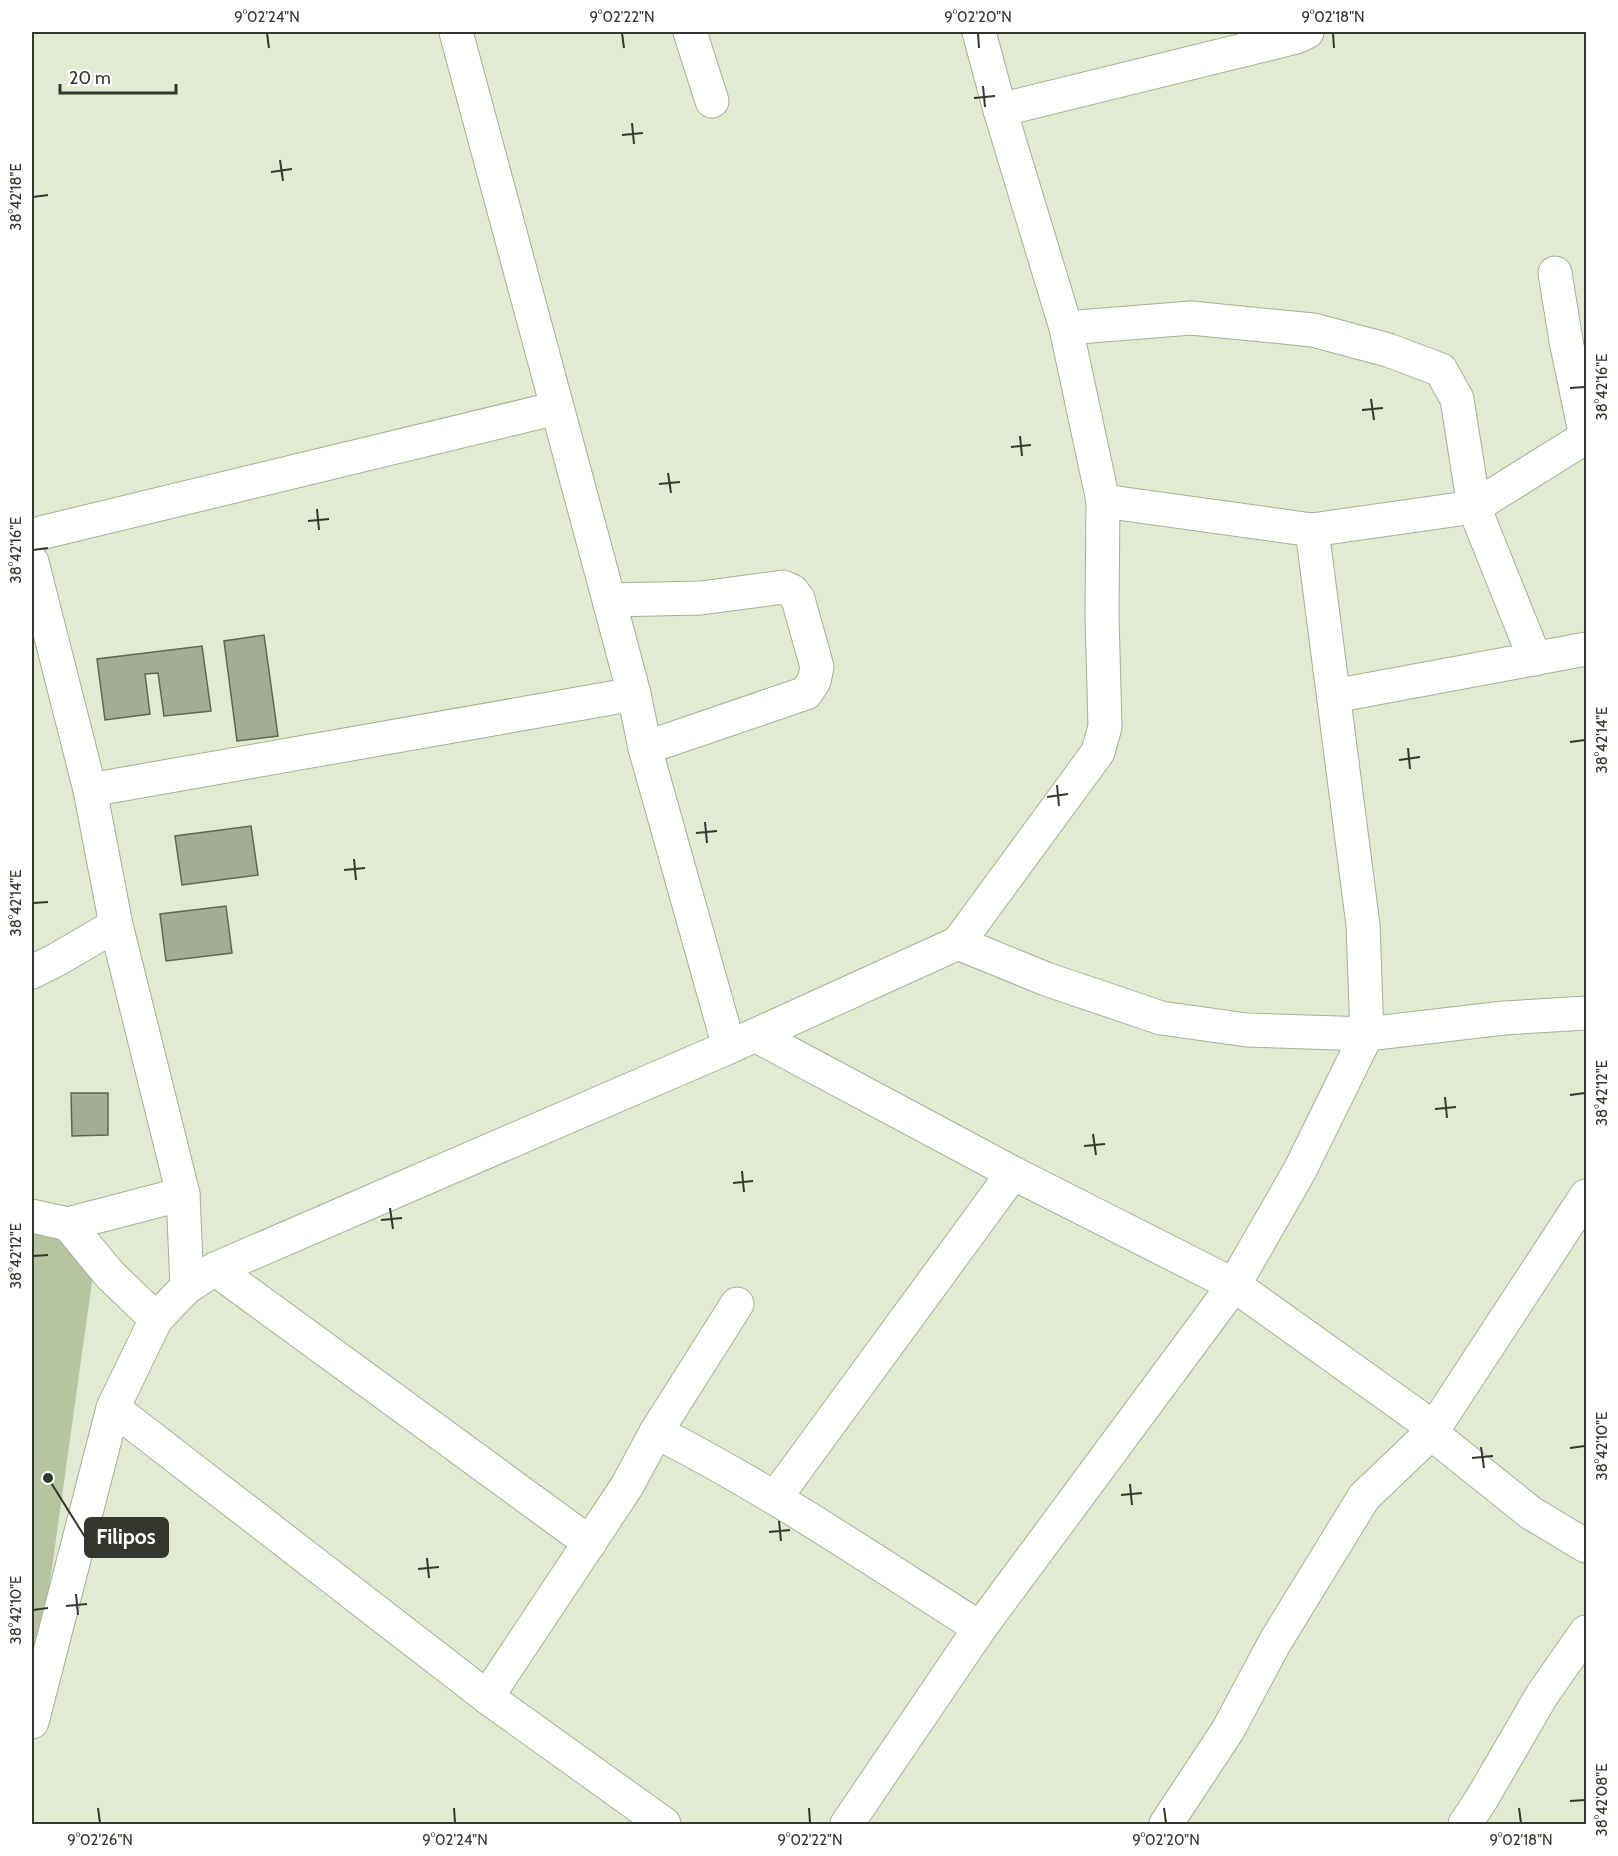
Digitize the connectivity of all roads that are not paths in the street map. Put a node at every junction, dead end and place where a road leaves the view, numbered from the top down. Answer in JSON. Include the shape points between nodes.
{"nodes":[{"id":1,"x":456,"y":32,"type":"edge"},
{"id":2,"x":690,"y":32,"type":"edge"},
{"id":3,"x":979,"y":32,"type":"edge"},
{"id":4,"x":1306,"y":32,"type":"edge"},
{"id":5,"x":711,"y":101,"type":"dead end"},
{"id":6,"x":1000,"y":110,"type":"junction"},
{"id":7,"x":1555,"y":273,"type":"dead end"},
{"id":8,"x":1066,"y":328,"type":"junction"},
{"id":9,"x":557,"y":408,"type":"junction"},
{"id":10,"x":1587,"y":437,"type":"edge"},
{"id":11,"x":1103,"y":501,"type":"junction"},
{"id":12,"x":1474,"y":507,"type":"junction"},
{"id":13,"x":1312,"y":530,"type":"junction"},
{"id":14,"x":32,"y":535,"type":"edge"},
{"id":15,"x":32,"y":562,"type":"edge"},
{"id":16,"x":609,"y":600,"type":"junction"},
{"id":17,"x":1587,"y":649,"type":"edge"},
{"id":18,"x":1535,"y":659,"type":"junction"},
{"id":19,"x":634,"y":694,"type":"junction"},
{"id":20,"x":1334,"y":696,"type":"junction"},
{"id":21,"x":645,"y":748,"type":"junction"},
{"id":22,"x":90,"y":790,"type":"junction"},
{"id":23,"x":116,"y":925,"type":"junction"},
{"id":24,"x":958,"y":943,"type":"junction"},
{"id":25,"x":32,"y":972,"type":"edge"},
{"id":26,"x":1587,"y":1013,"type":"edge"},
{"id":27,"x":1367,"y":1034,"type":"junction"},
{"id":28,"x":743,"y":1041,"type":"junction"},
{"id":29,"x":1013,"y":1173,"type":"junction"},
{"id":30,"x":183,"y":1194,"type":"junction"},
{"id":31,"x":1587,"y":1196,"type":"edge"},
{"id":32,"x":32,"y":1216,"type":"edge"},
{"id":33,"x":68,"y":1224,"type":"junction"},
{"id":34,"x":215,"y":1269,"type":"junction"},
{"id":35,"x":1234,"y":1285,"type":"junction"},
{"id":36,"x":187,"y":1287,"type":"junction"},
{"id":37,"x":737,"y":1304,"type":"dead end"},
{"id":38,"x":156,"y":1319,"type":"junction"},
{"id":39,"x":113,"y":1408,"type":"junction"},
{"id":40,"x":656,"y":1432,"type":"junction"},
{"id":41,"x":1431,"y":1432,"type":"junction"},
{"id":42,"x":775,"y":1498,"type":"junction"},
{"id":43,"x":590,"y":1543,"type":"junction"},
{"id":44,"x":1587,"y":1546,"type":"edge"},
{"id":45,"x":980,"y":1628,"type":"junction"},
{"id":46,"x":1587,"y":1632,"type":"edge"},
{"id":47,"x":487,"y":1697,"type":"junction"},
{"id":48,"x":32,"y":1722,"type":"edge"},
{"id":49,"x":664,"y":1824,"type":"edge"},
{"id":50,"x":847,"y":1824,"type":"edge"},
{"id":51,"x":1166,"y":1824,"type":"edge"},
{"id":52,"x":1465,"y":1824,"type":"edge"}],
"edges":[{"from":1,"to":9,"type":"street"},
{"from":2,"to":5,"type":"street"},
{"from":3,"to":6,"type":"street"},
{"from":4,"to":6,"type":"street"},
{"from":6,"to":8,"type":"street"},
{"from":7,"to":10,"type":"street"},
{"from":8,"to":11,"type":"street"},
{"from":8,"to":12,"type":"street","via":[[1191,318],[1313,330],[1388,350],[1441,370],[1457,399]]},
{"from":9,"to":14,"type":"street"},
{"from":9,"to":16,"type":"street"},
{"from":10,"to":12,"type":"street"},
{"from":11,"to":13,"type":"street"},
{"from":11,"to":24,"type":"street","via":[[1105,727],[1098,752]]},
{"from":12,"to":13,"type":"street"},
{"from":12,"to":18,"type":"street"},
{"from":13,"to":20,"type":"street"},
{"from":15,"to":22,"type":"street"},
{"from":16,"to":19,"type":"street"},
{"from":16,"to":21,"type":"street","via":[[701,598],[783,587],[798,599],[816,668],[806,693]]},
{"from":17,"to":18,"type":"street"},
{"from":18,"to":20,"type":"street"},
{"from":19,"to":21,"type":"street"},
{"from":19,"to":22,"type":"street"},
{"from":20,"to":27,"type":"street","via":[[1363,925]]},
{"from":21,"to":28,"type":"street"},
{"from":22,"to":23,"type":"street"},
{"from":23,"to":25,"type":"street"},
{"from":23,"to":30,"type":"street"},
{"from":24,"to":27,"type":"street","via":[[1046,979],[1161,1018],[1247,1030]]},
{"from":24,"to":28,"type":"street"},
{"from":26,"to":27,"type":"street"},
{"from":27,"to":35,"type":"street","via":[[1300,1170]]},
{"from":28,"to":29,"type":"street"},
{"from":28,"to":34,"type":"street"},
{"from":29,"to":35,"type":"street"},
{"from":29,"to":42,"type":"street"},
{"from":30,"to":33,"type":"street"},
{"from":30,"to":36,"type":"street"},
{"from":31,"to":41,"type":"street"},
{"from":32,"to":33,"type":"street"},
{"from":33,"to":38,"type":"street","via":[[110,1275]]},
{"from":34,"to":36,"type":"street"},
{"from":34,"to":43,"type":"street"},
{"from":35,"to":41,"type":"street","via":[[1420,1418]]},
{"from":35,"to":45,"type":"street"},
{"from":36,"to":38,"type":"street"},
{"from":37,"to":40,"type":"street"},
{"from":38,"to":39,"type":"street"},
{"from":39,"to":47,"type":"street"},
{"from":39,"to":48,"type":"street"},
{"from":40,"to":42,"type":"street"},
{"from":40,"to":43,"type":"street"},
{"from":41,"to":44,"type":"street","via":[[1532,1513]]},
{"from":41,"to":51,"type":"street","via":[[1364,1497],[1275,1642],[1228,1731]]},
{"from":42,"to":45,"type":"street"},
{"from":43,"to":47,"type":"street"},
{"from":45,"to":50,"type":"street"},
{"from":46,"to":52,"type":"street","via":[[1542,1695]]},
{"from":47,"to":49,"type":"street"}]}
